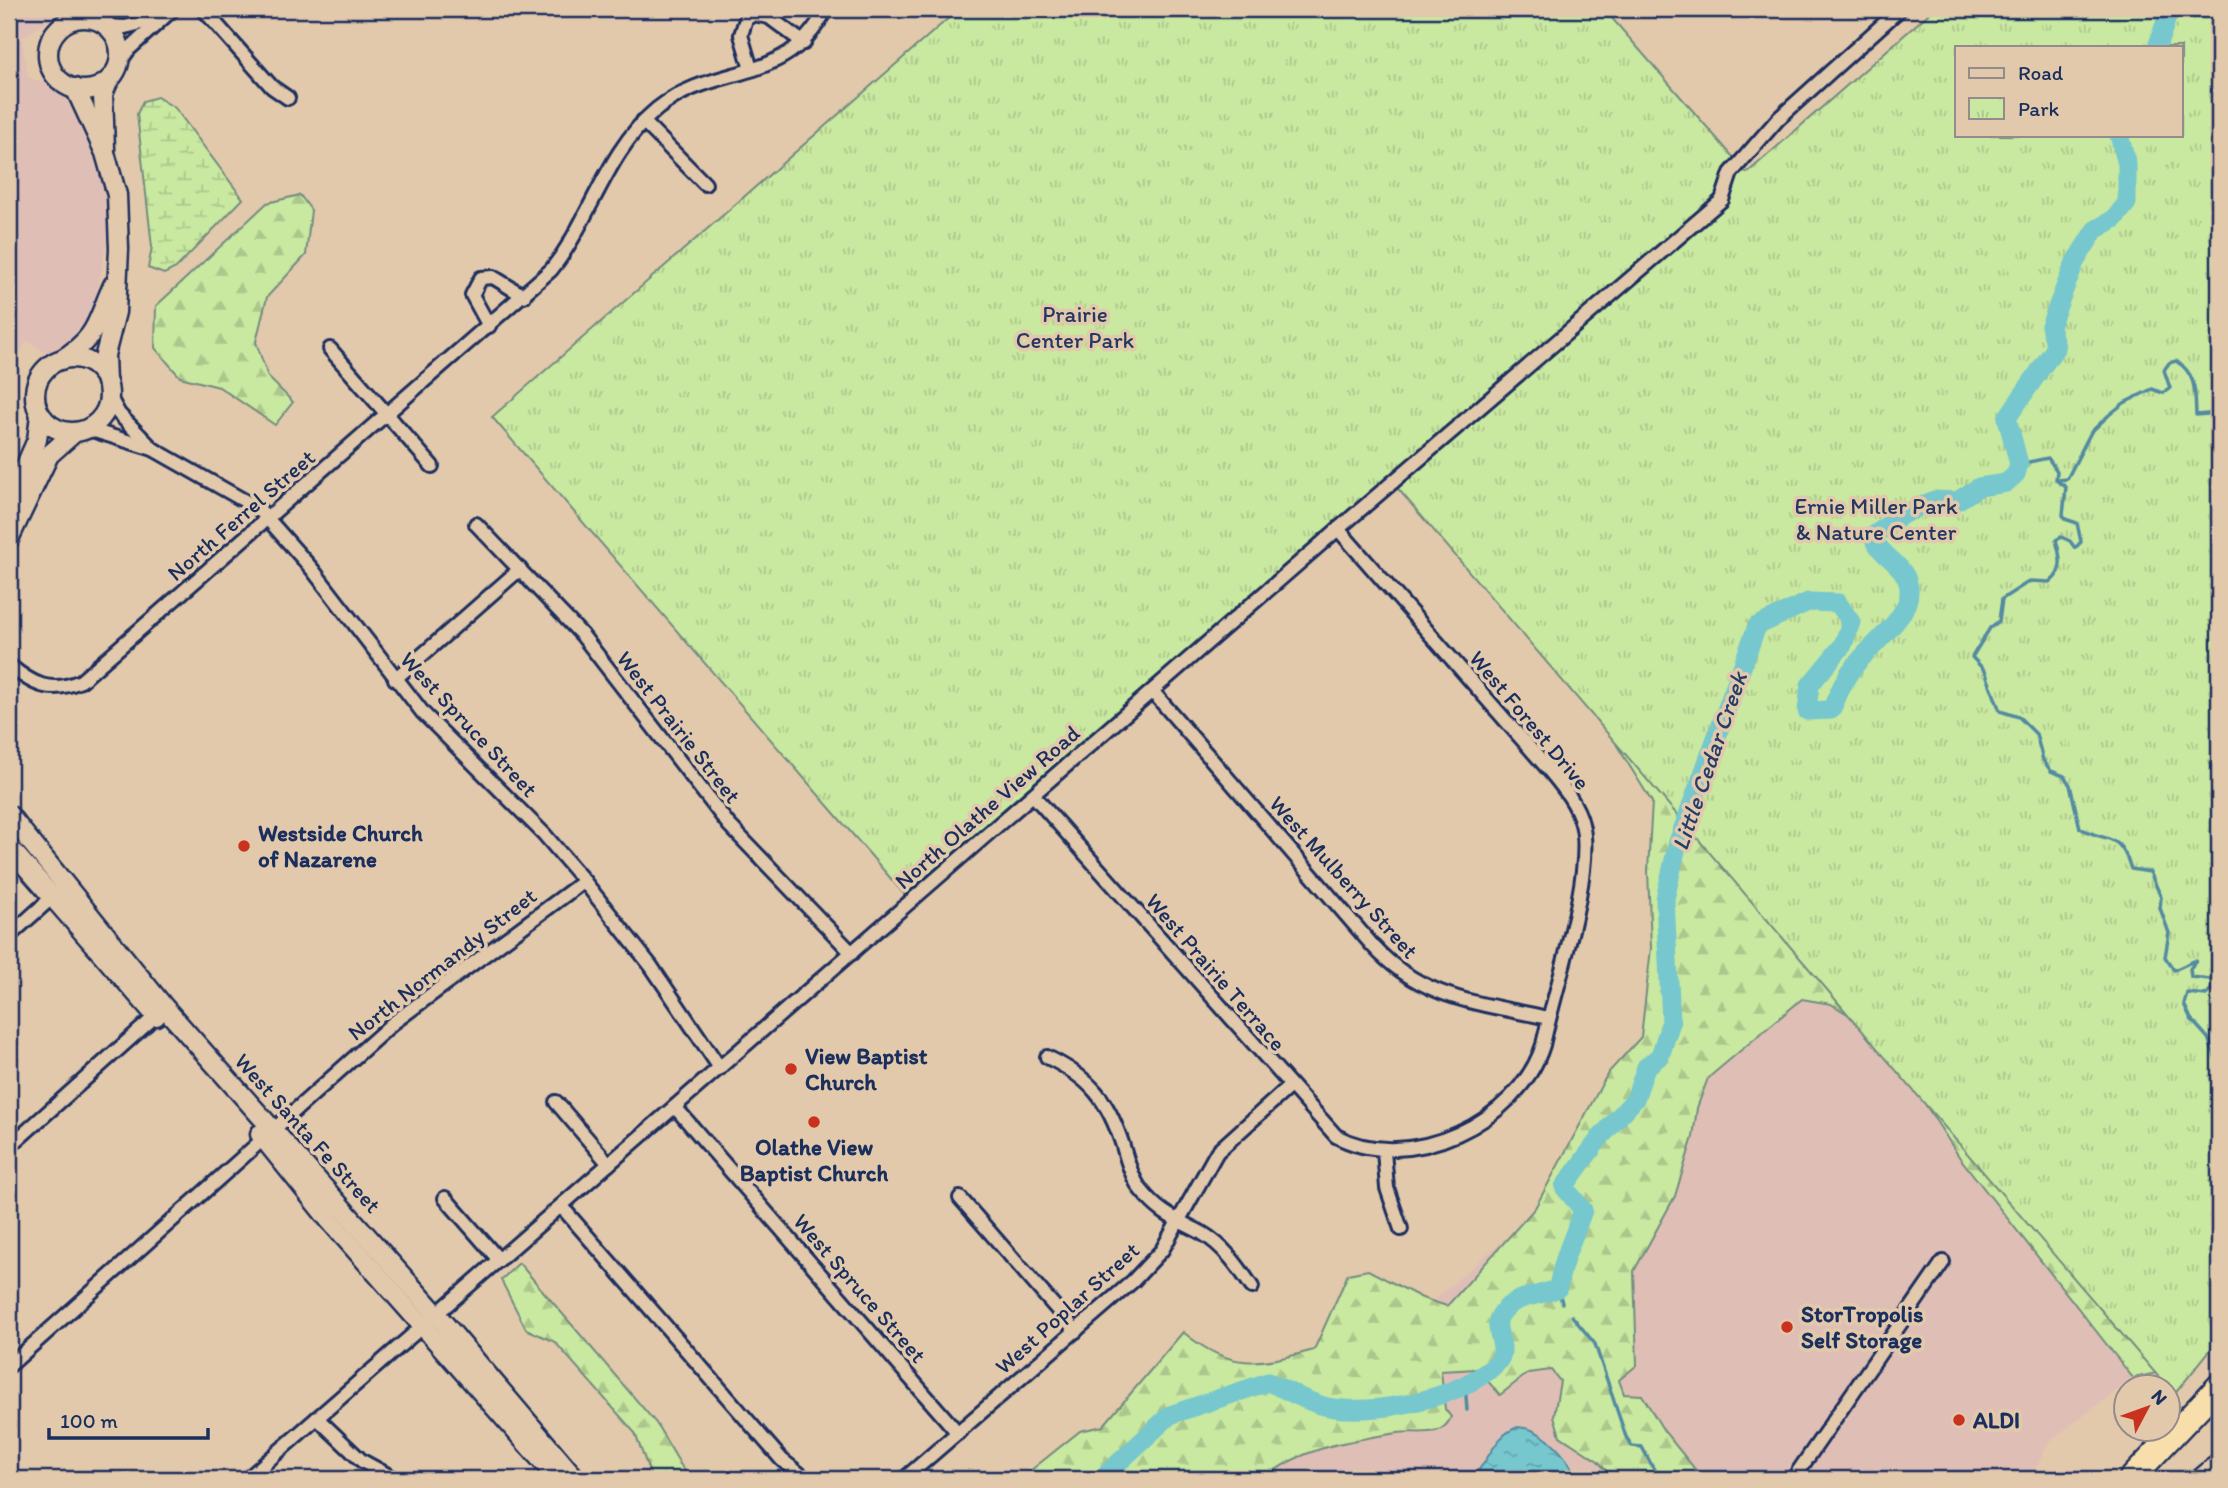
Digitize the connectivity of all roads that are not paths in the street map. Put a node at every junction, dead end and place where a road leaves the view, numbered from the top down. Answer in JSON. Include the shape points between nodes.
{"nodes":[{"id":1,"x":73,"y":9,"type":"edge"},
{"id":2,"x":173,"y":9,"type":"edge"},
{"id":3,"x":203,"y":9,"type":"edge"},
{"id":4,"x":826,"y":9,"type":"edge"},
{"id":5,"x":1900,"y":9,"type":"edge"},
{"id":6,"x":161,"y":18,"type":"junction"},
{"id":7,"x":100,"y":19,"type":"edge"},
{"id":8,"x":61,"y":26,"type":"junction"},
{"id":9,"x":804,"y":43,"type":"junction"},
{"id":10,"x":119,"y":63,"type":"junction"},
{"id":11,"x":751,"y":69,"type":"junction"},
{"id":12,"x":109,"y":80,"type":"junction"},
{"id":13,"x":75,"y":88,"type":"junction"},
{"id":14,"x":288,"y":98,"type":"dead end"},
{"id":15,"x":643,"y":121,"type":"junction"},
{"id":16,"x":105,"y":153,"type":"junction"},
{"id":17,"x":705,"y":184,"type":"dead end"},
{"id":18,"x":116,"y":278,"type":"junction"},
{"id":19,"x":524,"y":296,"type":"junction"},
{"id":20,"x":489,"y":326,"type":"junction"},
{"id":21,"x":330,"y":349,"type":"dead end"},
{"id":22,"x":61,"y":360,"type":"junction"},
{"id":23,"x":108,"y":389,"type":"junction"},
{"id":24,"x":388,"y":414,"type":"junction"},
{"id":25,"x":40,"y":415,"type":"junction"},
{"id":26,"x":82,"y":431,"type":"junction"},
{"id":27,"x":153,"y":449,"type":"junction"},
{"id":28,"x":432,"y":466,"type":"dead end"},
{"id":29,"x":9,"y":503,"type":"edge"},
{"id":30,"x":268,"y":519,"type":"junction"},
{"id":31,"x":476,"y":524,"type":"dead end"},
{"id":32,"x":1338,"y":529,"type":"junction"},
{"id":33,"x":9,"y":539,"type":"edge"},
{"id":34,"x":520,"y":569,"type":"junction"},
{"id":35,"x":9,"y":665,"type":"edge"},
{"id":36,"x":395,"y":679,"type":"junction"},
{"id":37,"x":1153,"y":692,"type":"junction"},
{"id":38,"x":1033,"y":795,"type":"junction"},
{"id":39,"x":9,"y":816,"type":"edge"},
{"id":40,"x":9,"y":847,"type":"edge"},
{"id":41,"x":584,"y":881,"type":"junction"},
{"id":42,"x":59,"y":891,"type":"junction"},
{"id":43,"x":9,"y":936,"type":"edge"},
{"id":44,"x":852,"y":953,"type":"junction"},
{"id":45,"x":161,"y":1012,"type":"junction"},
{"id":46,"x":1548,"y":1017,"type":"junction"},
{"id":47,"x":1047,"y":1056,"type":"dead end"},
{"id":48,"x":720,"y":1068,"type":"junction"},
{"id":49,"x":1289,"y":1087,"type":"junction"},
{"id":50,"x":556,"y":1102,"type":"dead end"},
{"id":51,"x":674,"y":1107,"type":"junction"},
{"id":52,"x":269,"y":1136,"type":"junction"},
{"id":53,"x":10,"y":1146,"type":"edge"},
{"id":54,"x":1384,"y":1151,"type":"junction"},
{"id":55,"x":609,"y":1164,"type":"junction"},
{"id":56,"x":445,"y":1198,"type":"dead end"},
{"id":57,"x":960,"y":1198,"type":"dead end"},
{"id":58,"x":561,"y":1206,"type":"junction"},
{"id":59,"x":1176,"y":1222,"type":"junction"},
{"id":60,"x":1401,"y":1229,"type":"dead end"},
{"id":61,"x":499,"y":1260,"type":"junction"},
{"id":62,"x":1943,"y":1262,"type":"dead end"},
{"id":63,"x":1252,"y":1287,"type":"dead end"},
{"id":64,"x":436,"y":1314,"type":"junction"},
{"id":65,"x":422,"y":1326,"type":"junction"},
{"id":66,"x":1076,"y":1331,"type":"junction"},
{"id":67,"x":9,"y":1366,"type":"edge"},
{"id":68,"x":2219,"y":1386,"type":"edge"},
{"id":69,"x":317,"y":1418,"type":"junction"},
{"id":70,"x":958,"y":1433,"type":"junction"},
{"id":71,"x":2219,"y":1463,"type":"edge"},
{"id":72,"x":247,"y":1479,"type":"edge"},
{"id":73,"x":395,"y":1479,"type":"edge"},
{"id":74,"x":558,"y":1479,"type":"edge"},
{"id":75,"x":576,"y":1479,"type":"edge"},
{"id":76,"x":806,"y":1479,"type":"edge"},
{"id":77,"x":904,"y":1479,"type":"edge"},
{"id":78,"x":1793,"y":1479,"type":"edge"},
{"id":79,"x":2131,"y":1479,"type":"edge"},
{"id":80,"x":2200,"y":1479,"type":"edge"}],
"edges":[{"from":1,"to":8,"type":"street"},
{"from":2,"to":6,"type":"street"},
{"from":3,"to":14,"type":"street","via":[[272,87]]},
{"from":4,"to":9,"type":"street","name":"North Ferrel Street"},
{"from":5,"to":32,"type":"street","name":"North Olathe View Road","via":[[1779,119],[1731,173],[1722,200]]},
{"from":6,"to":7,"type":"street","via":[[125,27]]},
{"from":6,"to":10,"type":"street"},
{"from":7,"to":8,"type":"street","via":[[79,18]]},
{"from":7,"to":10,"type":"street","via":[[118,43]]},
{"from":8,"to":13,"type":"street","via":[[50,44],[51,66],[64,83]]},
{"from":9,"to":11,"type":"street","name":"North Ferrel Street","via":[[780,60]]},
{"from":9,"to":11,"type":"street","via":[[769,17],[754,14],[746,19],[741,35]]},
{"from":10,"to":12,"type":"street"},
{"from":11,"to":15,"type":"street","name":"North Ferrel Street","via":[[687,90]]},
{"from":12,"to":13,"type":"street","via":[[87,89]]},
{"from":12,"to":16,"type":"street","via":[[103,94]]},
{"from":13,"to":16,"type":"street"},
{"from":15,"to":17,"type":"street"},
{"from":15,"to":19,"type":"street","name":"North Ferrel Street","via":[[618,155],[567,250]]},
{"from":16,"to":18,"type":"street","via":[[119,212]]},
{"from":18,"to":22,"type":"street","via":[[88,340]]},
{"from":18,"to":23,"type":"street","via":[[116,312],[105,355]]},
{"from":19,"to":20,"type":"street","name":"North Ferrel Street"},
{"from":19,"to":20,"type":"street","via":[[493,277],[481,278],[472,295]]},
{"from":20,"to":24,"type":"street","name":"North Ferrel Street"},
{"from":21,"to":24,"type":"street"},
{"from":22,"to":23,"type":"street","via":[[72,358],[93,365]]},
{"from":22,"to":25,"type":"street","via":[[49,366],[36,385]]},
{"from":23,"to":26,"type":"street","via":[[103,415]]},
{"from":23,"to":27,"type":"street","name":"West Spruce Street","via":[[119,414]]},
{"from":24,"to":28,"type":"street"},
{"from":24,"to":30,"type":"street","name":"North Ferrel Street"},
{"from":25,"to":26,"type":"street","via":[[55,429]]},
{"from":25,"to":29,"type":"street","via":[[37,440]]},
{"from":26,"to":27,"type":"street","name":"West Spruce Street"},
{"from":26,"to":33,"type":"street","via":[[49,454]]},
{"from":27,"to":30,"type":"street","name":"West Spruce Street","via":[[248,500]]},
{"from":30,"to":35,"type":"street","name":"North Ferrel Street","via":[[81,681],[65,688],[38,687]]},
{"from":30,"to":36,"type":"street","name":"West Spruce Street"},
{"from":31,"to":34,"type":"street","name":"West Prairie Street"},
{"from":32,"to":37,"type":"street","name":"North Olathe View Road"},
{"from":32,"to":46,"type":"street","name":"West Forest Drive","via":[[1549,770],[1577,810],[1585,844],[1584,866]]},
{"from":34,"to":36,"type":"street"},
{"from":34,"to":44,"type":"street","name":"West Prairie Street","via":[[582,635],[729,825]]},
{"from":36,"to":41,"type":"street","name":"West Spruce Street"},
{"from":37,"to":38,"type":"street","name":"North Olathe View Road"},
{"from":37,"to":46,"type":"street","name":"West Mulberry Street","via":[[1400,973],[1429,990]]},
{"from":38,"to":44,"type":"street","name":"North Olathe View Road"},
{"from":38,"to":49,"type":"street","name":"West Prairie Terrace"},
{"from":39,"to":42,"type":"street","name":"West Santa Fe Street"},
{"from":40,"to":42,"type":"street","name":"West Santa Fe Street"},
{"from":41,"to":48,"type":"street","name":"West Spruce Street","via":[[651,967]]},
{"from":41,"to":52,"type":"street","name":"North Normandy Street","via":[[393,1023]]},
{"from":42,"to":43,"type":"street"},
{"from":42,"to":45,"type":"street","name":"West Santa Fe Street"},
{"from":44,"to":48,"type":"street","name":"North Olathe View Road"},
{"from":45,"to":52,"type":"street","name":"West Santa Fe Street"},
{"from":45,"to":53,"type":"street"},
{"from":46,"to":54,"type":"street","name":"West Prairie Terrace","via":[[1533,1068],[1499,1108],[1471,1126],[1424,1145]]},
{"from":47,"to":59,"type":"street","via":[[1075,1070],[1102,1099],[1139,1188]]},
{"from":48,"to":51,"type":"street","name":"North Olathe View Road"},
{"from":49,"to":54,"type":"street","name":"West Prairie Terrace","via":[[1336,1136],[1359,1147]]},
{"from":49,"to":59,"type":"street","name":"West Poplar Street","via":[[1217,1152]]},
{"from":50,"to":55,"type":"street"},
{"from":51,"to":55,"type":"street","name":"North Olathe View Road"},
{"from":51,"to":70,"type":"street","name":"West Spruce Street"},
{"from":52,"to":64,"type":"street","name":"West Santa Fe Street"},
{"from":52,"to":65,"type":"street","name":"West Santa Fe Street"},
{"from":52,"to":67,"type":"street","name":"North Normandy Street"},
{"from":54,"to":60,"type":"street","via":[[1387,1188]]},
{"from":55,"to":58,"type":"street","name":"North Olathe View Road"},
{"from":56,"to":61,"type":"street"},
{"from":57,"to":66,"type":"street"},
{"from":58,"to":61,"type":"street","name":"North Olathe View Road"},
{"from":58,"to":76,"type":"street","via":[[782,1460]]},
{"from":59,"to":63,"type":"street","via":[[1222,1248]]},
{"from":59,"to":66,"type":"street","name":"West Poplar Street","via":[[1162,1250]]},
{"from":61,"to":64,"type":"street","name":"North Olathe View Road"},
{"from":62,"to":78,"type":"street"},
{"from":64,"to":65,"type":"street","name":"North Olathe View Road"},
{"from":64,"to":75,"type":"street","name":"West Santa Fe Street"},
{"from":65,"to":69,"type":"street","name":"North Olathe View Road"},
{"from":65,"to":74,"type":"street","name":"West Santa Fe Street"},
{"from":66,"to":70,"type":"street","name":"West Poplar Street"},
{"from":68,"to":79,"type":"highway"},
{"from":69,"to":72,"type":"street","name":"North Olathe View Road"},
{"from":69,"to":73,"type":"street","via":[[362,1461]]},
{"from":70,"to":77,"type":"street","name":"West Poplar Street"},
{"from":71,"to":80,"type":"street"}]}
